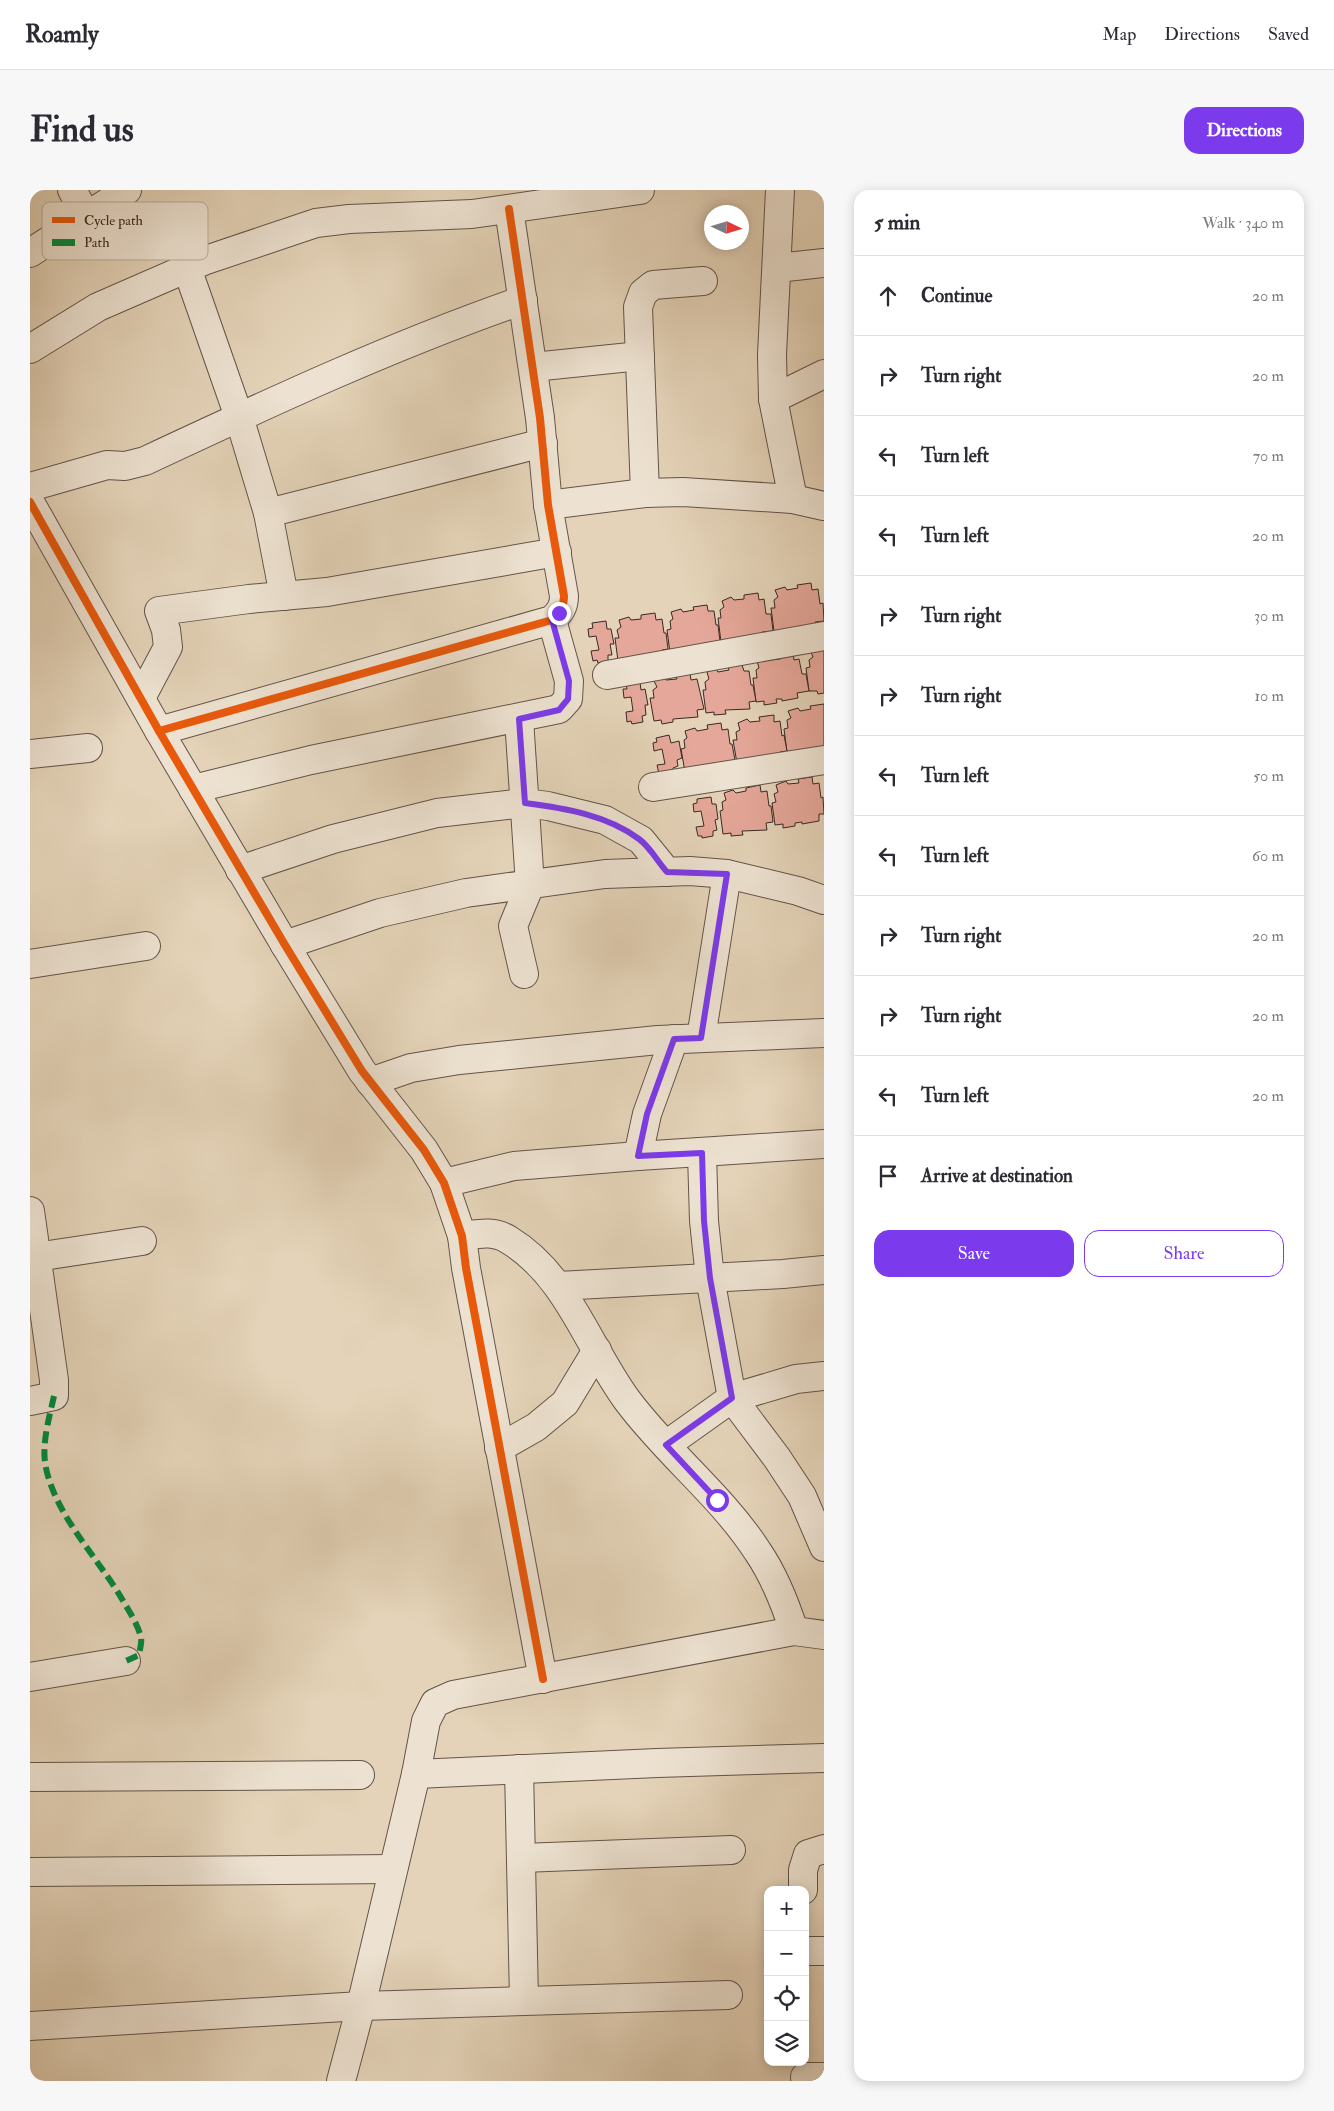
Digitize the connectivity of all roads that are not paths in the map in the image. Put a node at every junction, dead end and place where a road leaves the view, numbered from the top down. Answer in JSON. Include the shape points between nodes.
{"nodes":[{"id":1,"x":72,"y":190,"type":"edge"},
{"id":2,"x":128,"y":190,"type":"edge"},
{"id":3,"x":640,"y":190,"type":"edge"},
{"id":4,"x":780,"y":190,"type":"edge"},
{"id":5,"x":79,"y":202,"type":"edge"},
{"id":6,"x":108,"y":202,"type":"edge"},
{"id":7,"x":509,"y":209,"type":"junction"},
{"id":8,"x":42,"y":245,"type":"edge"},
{"id":9,"x":30,"y":253,"type":"edge"},
{"id":10,"x":824,"y":263,"type":"edge"},
{"id":11,"x":187,"y":268,"type":"junction"},
{"id":12,"x":777,"y":268,"type":"junction"},
{"id":13,"x":703,"y":280,"type":"dead end"},
{"id":14,"x":523,"y":300,"type":"junction"},
{"id":15,"x":30,"y":349,"type":"edge"},
{"id":16,"x":640,"y":356,"type":"junction"},
{"id":17,"x":533,"y":367,"type":"junction"},
{"id":18,"x":824,"y":374,"type":"edge"},
{"id":19,"x":773,"y":399,"type":"junction"},
{"id":20,"x":239,"y":417,"type":"junction"},
{"id":21,"x":543,"y":443,"type":"junction"},
{"id":22,"x":30,"y":487,"type":"edge"},
{"id":23,"x":645,"y":492,"type":"junction"},
{"id":24,"x":793,"y":499,"type":"junction"},
{"id":25,"x":30,"y":502,"type":"edge"},
{"id":26,"x":548,"y":505,"type":"junction"},
{"id":27,"x":824,"y":506,"type":"edge"},
{"id":28,"x":268,"y":513,"type":"junction"},
{"id":29,"x":556,"y":552,"type":"junction"},
{"id":30,"x":284,"y":596,"type":"junction"},
{"id":31,"x":552,"y":620,"type":"junction"},
{"id":32,"x":824,"y":636,"type":"edge"},
{"id":33,"x":607,"y":675,"type":"dead end"},
{"id":34,"x":141,"y":698,"type":"junction"},
{"id":35,"x":519,"y":719,"type":"junction"},
{"id":36,"x":159,"y":731,"type":"junction"},
{"id":37,"x":88,"y":748,"type":"dead end"},
{"id":38,"x":30,"y":754,"type":"edge"},
{"id":39,"x":824,"y":760,"type":"edge"},
{"id":40,"x":653,"y":787,"type":"dead end"},
{"id":41,"x":193,"y":789,"type":"junction"},
{"id":42,"x":525,"y":803,"type":"junction"},
{"id":43,"x":240,"y":870,"type":"junction"},
{"id":44,"x":667,"y":872,"type":"junction"},
{"id":45,"x":727,"y":874,"type":"junction"},
{"id":46,"x":530,"y":885,"type":"junction"},
{"id":47,"x":824,"y":900,"type":"edge"},
{"id":48,"x":285,"y":945,"type":"junction"},
{"id":49,"x":146,"y":946,"type":"dead end"},
{"id":50,"x":30,"y":964,"type":"edge"},
{"id":51,"x":524,"y":974,"type":"dead end"},
{"id":52,"x":824,"y":1033,"type":"edge"},
{"id":53,"x":701,"y":1038,"type":"junction"},
{"id":54,"x":674,"y":1039,"type":"junction"},
{"id":55,"x":370,"y":1082,"type":"junction"},
{"id":56,"x":824,"y":1144,"type":"edge"},
{"id":57,"x":702,"y":1153,"type":"junction"},
{"id":58,"x":638,"y":1156,"type":"junction"},
{"id":59,"x":444,"y":1183,"type":"junction"},
{"id":60,"x":30,"y":1211,"type":"edge"},
{"id":61,"x":462,"y":1236,"type":"junction"},
{"id":62,"x":142,"y":1242,"type":"dead end"},
{"id":63,"x":34,"y":1257,"type":"edge"},
{"id":64,"x":824,"y":1270,"type":"edge"},
{"id":65,"x":710,"y":1278,"type":"junction"},
{"id":66,"x":558,"y":1286,"type":"junction"},
{"id":67,"x":597,"y":1350,"type":"junction"},
{"id":68,"x":824,"y":1376,"type":"edge"},
{"id":69,"x":732,"y":1398,"type":"junction"},
{"id":70,"x":30,"y":1401,"type":"edge"},
{"id":71,"x":666,"y":1445,"type":"junction"},
{"id":72,"x":499,"y":1448,"type":"junction"},
{"id":73,"x":824,"y":1547,"type":"edge"},
{"id":74,"x":794,"y":1631,"type":"junction"},
{"id":75,"x":824,"y":1635,"type":"edge"},
{"id":76,"x":126,"y":1661,"type":"dead end"},
{"id":77,"x":30,"y":1677,"type":"edge"},
{"id":78,"x":543,"y":1679,"type":"junction"},
{"id":79,"x":824,"y":1758,"type":"edge"},
{"id":80,"x":519,"y":1769,"type":"junction"},
{"id":81,"x":416,"y":1774,"type":"junction"},
{"id":82,"x":360,"y":1775,"type":"dead end"},
{"id":83,"x":30,"y":1778,"type":"edge"},
{"id":84,"x":824,"y":1849,"type":"edge"},
{"id":85,"x":731,"y":1850,"type":"dead end"},
{"id":86,"x":522,"y":1858,"type":"junction"},
{"id":87,"x":393,"y":1868,"type":"junction"},
{"id":88,"x":30,"y":1872,"type":"edge"},
{"id":89,"x":803,"y":1886,"type":"edge"},
{"id":90,"x":809,"y":1951,"type":"edge"},
{"id":91,"x":824,"y":1951,"type":"edge"},
{"id":92,"x":728,"y":1995,"type":"dead end"},
{"id":93,"x":524,"y":2000,"type":"junction"},
{"id":94,"x":361,"y":2006,"type":"junction"},
{"id":95,"x":30,"y":2026,"type":"edge"},
{"id":96,"x":341,"y":2081,"type":"edge"}],
"edges":[{"from":1,"to":5,"type":"street"},
{"from":2,"to":6,"type":"street"},
{"from":3,"to":7,"type":"street"},
{"from":4,"to":12,"type":"street"},
{"from":7,"to":11,"type":"street","via":[[316,223]]},
{"from":7,"to":14,"type":"street"},
{"from":8,"to":9,"type":"street"},
{"from":10,"to":12,"type":"street"},
{"from":11,"to":15,"type":"street","via":[[98,307]]},
{"from":11,"to":20,"type":"street"},
{"from":12,"to":19,"type":"street"},
{"from":13,"to":16,"type":"street","via":[[653,285],[643,292],[638,307]]},
{"from":14,"to":17,"type":"street"},
{"from":14,"to":20,"type":"street","via":[[414,340]]},
{"from":16,"to":17,"type":"street"},
{"from":16,"to":23,"type":"street"},
{"from":17,"to":21,"type":"street"},
{"from":18,"to":19,"type":"street"},
{"from":19,"to":24,"type":"street"},
{"from":20,"to":22,"type":"street","via":[[145,461],[125,466],[107,465]]},
{"from":20,"to":28,"type":"street"},
{"from":21,"to":26,"type":"street"},
{"from":21,"to":28,"type":"street"},
{"from":23,"to":24,"type":"street"},
{"from":23,"to":26,"type":"street"},
{"from":24,"to":27,"type":"street"},
{"from":25,"to":34,"type":"street"},
{"from":26,"to":29,"type":"street"},
{"from":28,"to":30,"type":"street"},
{"from":29,"to":30,"type":"street","via":[[381,584]]},
{"from":29,"to":31,"type":"street","via":[[564,604]]},
{"from":30,"to":34,"type":"street","via":[[159,611],[168,647]]},
{"from":31,"to":35,"type":"street","via":[[569,681],[568,699],[559,710]]},
{"from":31,"to":36,"type":"street"},
{"from":32,"to":33,"type":"street"},
{"from":34,"to":36,"type":"street"},
{"from":35,"to":41,"type":"street","via":[[311,760]]},
{"from":35,"to":42,"type":"street"},
{"from":36,"to":41,"type":"street"},
{"from":37,"to":38,"type":"street"},
{"from":39,"to":40,"type":"street"},
{"from":41,"to":43,"type":"street"},
{"from":42,"to":43,"type":"street","via":[[436,813],[333,839]]},
{"from":42,"to":44,"type":"street","via":[[605,820],[641,840]]},
{"from":42,"to":46,"type":"street"},
{"from":43,"to":48,"type":"street"},
{"from":44,"to":45,"type":"street"},
{"from":44,"to":46,"type":"street","via":[[605,874]]},
{"from":45,"to":47,"type":"street"},
{"from":45,"to":53,"type":"street"},
{"from":46,"to":48,"type":"street","via":[[466,893],[380,913]]},
{"from":46,"to":51,"type":"street","via":[[513,926]]},
{"from":48,"to":55,"type":"street"},
{"from":49,"to":50,"type":"street"},
{"from":52,"to":53,"type":"street"},
{"from":53,"to":54,"type":"street"},
{"from":54,"to":55,"type":"street","via":[[459,1060],[411,1068]]},
{"from":54,"to":58,"type":"street","via":[[647,1114]]},
{"from":55,"to":59,"type":"street","via":[[424,1150]]},
{"from":56,"to":57,"type":"street"},
{"from":57,"to":58,"type":"street"},
{"from":57,"to":65,"type":"street"},
{"from":58,"to":59,"type":"street","via":[[514,1166]]},
{"from":59,"to":61,"type":"street"},
{"from":60,"to":63,"type":"street"},
{"from":61,"to":66,"type":"street","via":[[488,1232],[508,1239]]},
{"from":61,"to":72,"type":"street"},
{"from":62,"to":63,"type":"street"},
{"from":63,"to":70,"type":"street","via":[[54,1396]]},
{"from":64,"to":65,"type":"street"},
{"from":65,"to":66,"type":"street"},
{"from":65,"to":69,"type":"street"},
{"from":66,"to":67,"type":"street"},
{"from":67,"to":71,"type":"street","via":[[627,1400]]},
{"from":67,"to":72,"type":"street","via":[[565,1403],[536,1427]]},
{"from":68,"to":69,"type":"street","via":[[796,1379]]},
{"from":69,"to":71,"type":"street"},
{"from":69,"to":73,"type":"street","via":[[802,1496]]},
{"from":71,"to":74,"type":"street","via":[[758,1551],[780,1590]]},
{"from":72,"to":78,"type":"street"},
{"from":74,"to":75,"type":"street"},
{"from":74,"to":78,"type":"street"},
{"from":76,"to":77,"type":"street"},
{"from":78,"to":81,"type":"street","via":[[454,1696],[436,1703],[426,1721]]},
{"from":79,"to":80,"type":"street"},
{"from":80,"to":81,"type":"street"},
{"from":80,"to":86,"type":"street"},
{"from":81,"to":87,"type":"street"},
{"from":82,"to":83,"type":"street"},
{"from":84,"to":89,"type":"street","via":[[808,1854]]},
{"from":85,"to":86,"type":"street"},
{"from":86,"to":93,"type":"street"},
{"from":87,"to":88,"type":"street"},
{"from":87,"to":94,"type":"street"},
{"from":90,"to":91,"type":"street"},
{"from":92,"to":93,"type":"street"},
{"from":93,"to":94,"type":"street"},
{"from":94,"to":95,"type":"street"},
{"from":94,"to":96,"type":"street"}]}
